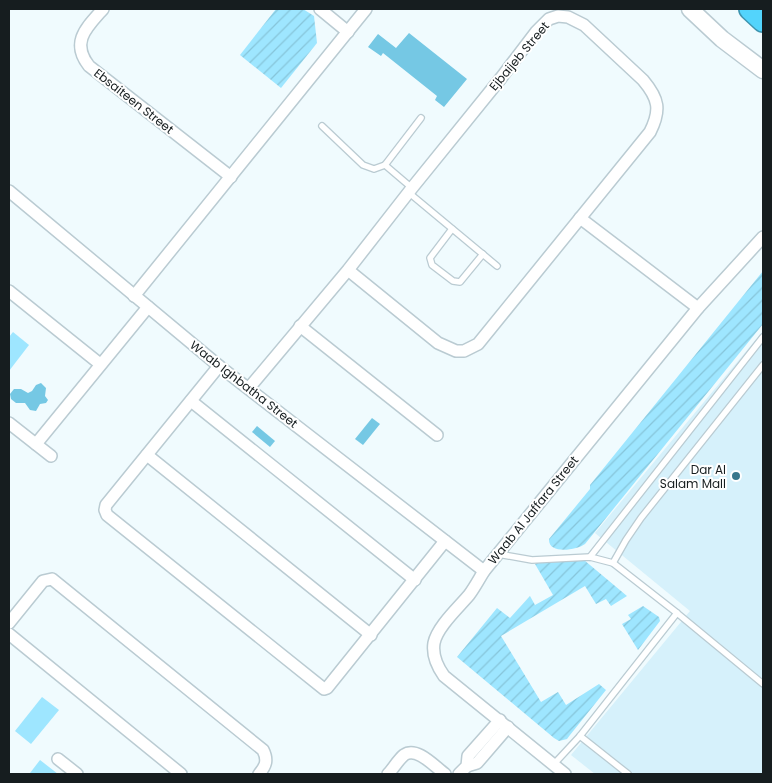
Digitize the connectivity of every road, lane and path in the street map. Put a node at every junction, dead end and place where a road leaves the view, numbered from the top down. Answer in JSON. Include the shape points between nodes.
{"nodes":[{"id":1,"x":103,"y":9,"type":"edge"},
{"id":2,"x":320,"y":9,"type":"edge"},
{"id":3,"x":366,"y":9,"type":"edge"},
{"id":4,"x":690,"y":9,"type":"edge"},
{"id":5,"x":750,"y":9,"type":"edge"},
{"id":6,"x":763,"y":22,"type":"edge"},
{"id":7,"x":348,"y":32,"type":"junction"},
{"id":8,"x":763,"y":70,"type":"edge"},
{"id":9,"x":421,"y":118,"type":"dead end"},
{"id":10,"x":322,"y":126,"type":"dead end"},
{"id":11,"x":385,"y":165,"type":"junction"},
{"id":12,"x":231,"y":176,"type":"junction"},
{"id":13,"x":410,"y":190,"type":"junction"},
{"id":14,"x":9,"y":192,"type":"edge"},
{"id":15,"x":580,"y":218,"type":"junction"},
{"id":16,"x":452,"y":229,"type":"junction"},
{"id":17,"x":763,"y":237,"type":"edge"},
{"id":18,"x":483,"y":254,"type":"junction"},
{"id":19,"x":497,"y":266,"type":"dead end"},
{"id":20,"x":348,"y":270,"type":"junction"},
{"id":21,"x":9,"y":291,"type":"edge"},
{"id":22,"x":134,"y":296,"type":"junction"},
{"id":23,"x":148,"y":307,"type":"junction"},
{"id":24,"x":698,"y":308,"type":"junction"},
{"id":25,"x":300,"y":326,"type":"junction"},
{"id":26,"x":763,"y":337,"type":"edge"},
{"id":27,"x":100,"y":364,"type":"junction"},
{"id":28,"x":763,"y":364,"type":"edge"},
{"id":29,"x":220,"y":366,"type":"junction"},
{"id":30,"x":249,"y":388,"type":"junction"},
{"id":31,"x":191,"y":401,"type":"junction"},
{"id":32,"x":9,"y":422,"type":"edge"},
{"id":33,"x":437,"y":436,"type":"dead end"},
{"id":34,"x":36,"y":444,"type":"junction"},
{"id":35,"x":147,"y":455,"type":"junction"},
{"id":36,"x":51,"y":456,"type":"dead end"},
{"id":37,"x":445,"y":541,"type":"junction"},
{"id":38,"x":498,"y":554,"type":"junction"},
{"id":39,"x":590,"y":557,"type":"junction"},
{"id":40,"x":612,"y":563,"type":"junction"},
{"id":41,"x":484,"y":571,"type":"junction"},
{"id":42,"x":415,"y":580,"type":"junction"},
{"id":43,"x":677,"y":613,"type":"junction"},
{"id":44,"x":9,"y":623,"type":"edge"},
{"id":45,"x":9,"y":634,"type":"edge"},
{"id":46,"x":371,"y":635,"type":"junction"},
{"id":47,"x":763,"y":684,"type":"edge"},
{"id":48,"x":504,"y":723,"type":"junction"},
{"id":49,"x":580,"y":736,"type":"junction"},
{"id":50,"x":58,"y":759,"type":"dead end"},
{"id":51,"x":553,"y":765,"type":"junction"},
{"id":52,"x":463,"y":770,"type":"edge"},
{"id":53,"x":77,"y":774,"type":"edge"},
{"id":54,"x":181,"y":774,"type":"edge"},
{"id":55,"x":259,"y":774,"type":"edge"},
{"id":56,"x":388,"y":774,"type":"edge"},
{"id":57,"x":445,"y":774,"type":"edge"},
{"id":58,"x":565,"y":774,"type":"edge"},
{"id":59,"x":628,"y":774,"type":"edge"}],
"edges":[{"from":1,"to":12,"type":"street","name":"Ebsaiteen Street","via":[[82,36],[84,60]]},
{"from":2,"to":7,"type":"street"},
{"from":3,"to":7,"type":"street"},
{"from":4,"to":8,"type":"street","via":[[722,39]]},
{"from":5,"to":6,"type":"highway"},
{"from":7,"to":12,"type":"street"},
{"from":9,"to":11,"type":"lane"},
{"from":10,"to":11,"type":"lane","via":[[362,165],[374,168]]},
{"from":11,"to":13,"type":"lane"},
{"from":12,"to":22,"type":"street"},
{"from":13,"to":15,"type":"street","name":"Ejbaijeb Street","via":[[542,25],[558,16],[568,17],[584,25],[643,80],[655,98],[657,113],[650,132]]},
{"from":13,"to":16,"type":"lane"},
{"from":13,"to":20,"type":"street","name":"Ejbaijeb Street"},
{"from":14,"to":22,"type":"street","name":"Waab Ighbatha Street"},
{"from":15,"to":20,"type":"street","name":"Ejbaijeb Street","via":[[485,337],[464,351],[438,343]]},
{"from":15,"to":24,"type":"street"},
{"from":16,"to":18,"type":"lane"},
{"from":16,"to":18,"type":"lane","via":[[430,258],[432,265],[453,281],[460,282]]},
{"from":17,"to":24,"type":"street","name":"Waab Al Jaffara Street"},
{"from":18,"to":19,"type":"lane"},
{"from":20,"to":25,"type":"street","name":"Ejbaijeb Street"},
{"from":21,"to":27,"type":"street"},
{"from":22,"to":23,"type":"street","name":"Waab Ighbatha Street"},
{"from":23,"to":27,"type":"street"},
{"from":23,"to":29,"type":"street","name":"Waab Ighbatha Street"},
{"from":24,"to":38,"type":"street","name":"Waab Al Jaffara Street"},
{"from":25,"to":30,"type":"street","name":"Ejbaijeb Street"},
{"from":25,"to":33,"type":"street"},
{"from":26,"to":39,"type":"lane"},
{"from":27,"to":34,"type":"street"},
{"from":28,"to":40,"type":"lane","via":[[637,523]]},
{"from":29,"to":30,"type":"street","name":"Waab Ighbatha Street"},
{"from":29,"to":31,"type":"street"},
{"from":30,"to":37,"type":"street","name":"Waab Ighbatha Street"},
{"from":31,"to":35,"type":"street"},
{"from":31,"to":42,"type":"street"},
{"from":32,"to":34,"type":"street"},
{"from":34,"to":36,"type":"street"},
{"from":35,"to":46,"type":"street"},
{"from":35,"to":46,"type":"street","via":[[106,505],[107,516],[324,689]]},
{"from":37,"to":41,"type":"street","name":"Waab Ighbatha Street"},
{"from":37,"to":42,"type":"street"},
{"from":38,"to":39,"type":"lane","via":[[532,560]]},
{"from":38,"to":41,"type":"street","name":"Waab Al Jaffara Street"},
{"from":39,"to":40,"type":"lane"},
{"from":40,"to":43,"type":"lane"},
{"from":41,"to":48,"type":"street","name":"Waab Al Jaffara Street","via":[[441,629],[434,640],[433,650],[444,676]]},
{"from":42,"to":46,"type":"street"},
{"from":43,"to":47,"type":"lane"},
{"from":43,"to":49,"type":"lane"},
{"from":44,"to":55,"type":"street","via":[[43,581],[52,579],[263,750],[266,765]]},
{"from":45,"to":54,"type":"street"},
{"from":48,"to":51,"type":"street","name":"Waab Al Jaffara Street"},
{"from":48,"to":52,"type":"street","via":[[468,756]]},
{"from":49,"to":51,"type":"lane"},
{"from":49,"to":59,"type":"lane"},
{"from":50,"to":53,"type":"street"},
{"from":51,"to":58,"type":"street","name":"Waab Al Jaffara Street"},
{"from":56,"to":57,"type":"street","via":[[404,756],[414,753]]}]}
